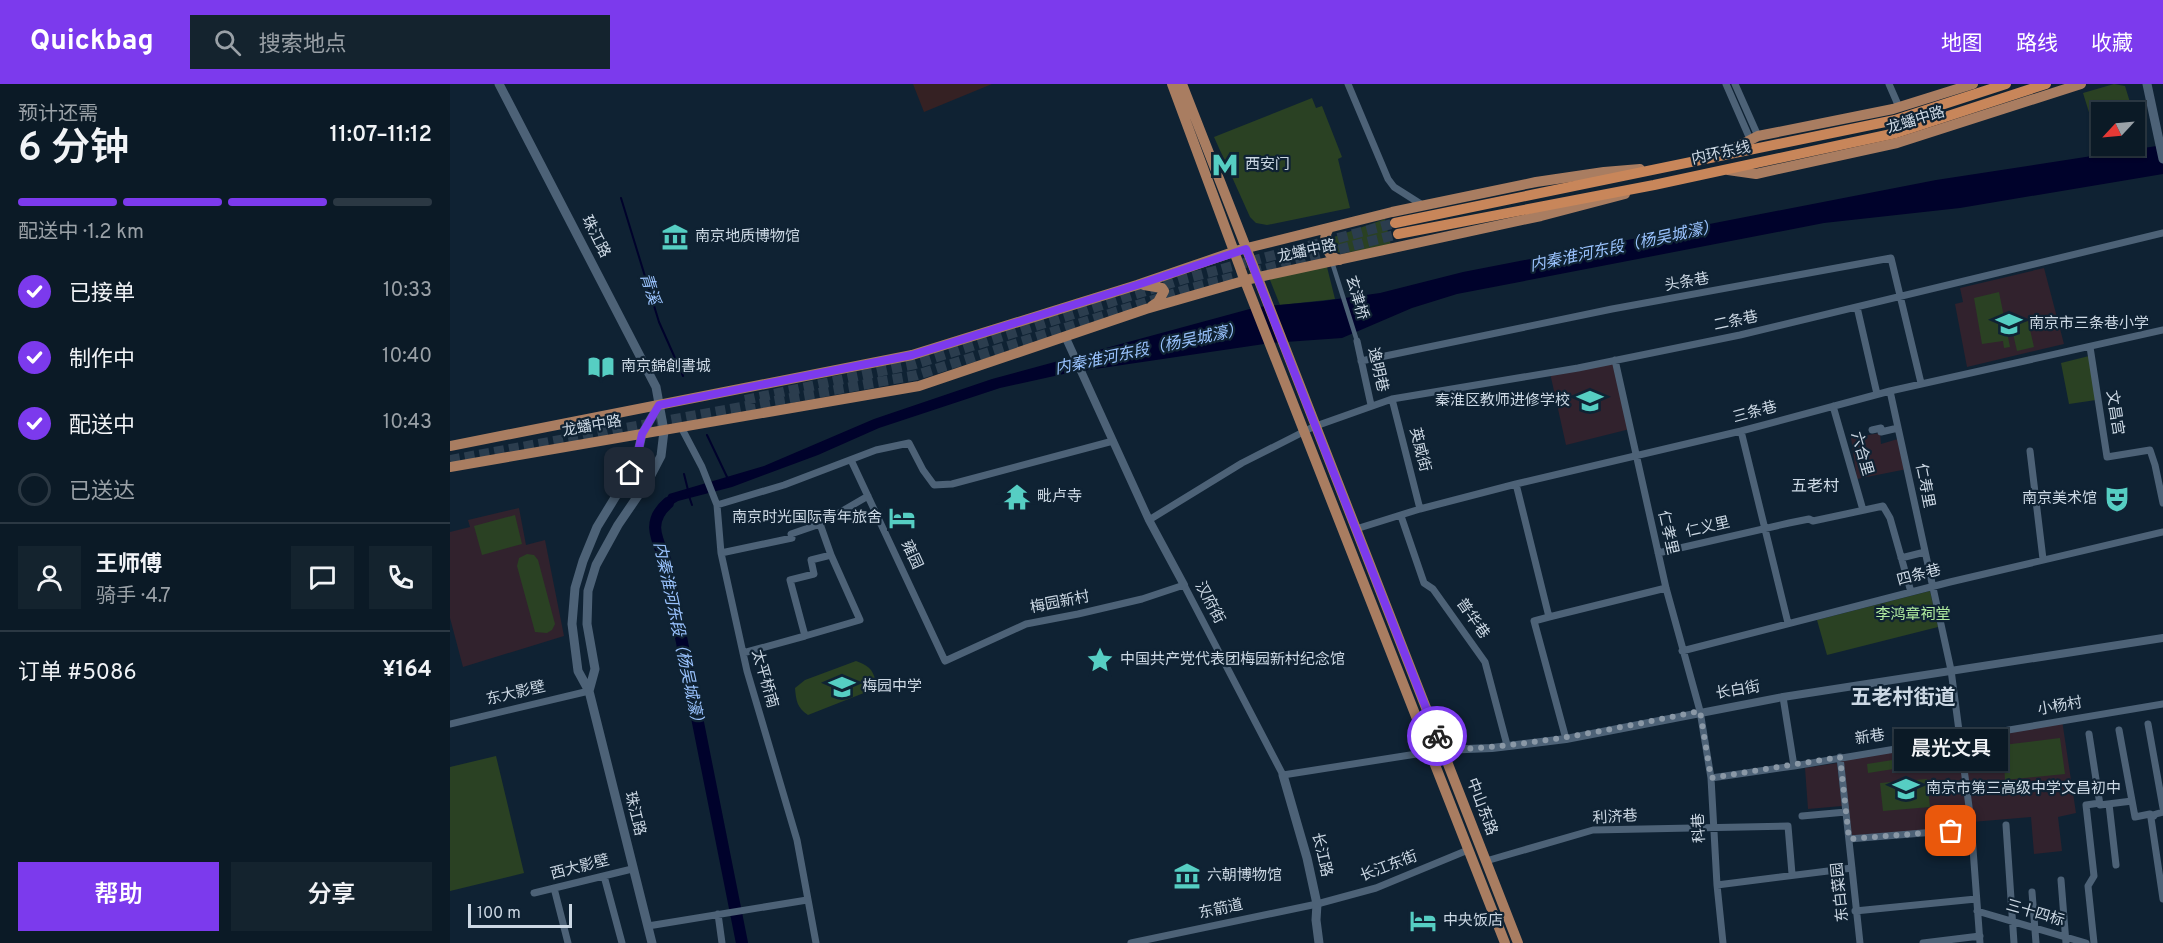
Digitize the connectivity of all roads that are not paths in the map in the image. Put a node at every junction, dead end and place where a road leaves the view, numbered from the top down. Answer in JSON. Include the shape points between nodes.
{"nodes":[{"id":1,"x":499,"y":84,"type":"edge"},
{"id":2,"x":1348,"y":84,"type":"edge"},
{"id":3,"x":1726,"y":84,"type":"edge"},
{"id":4,"x":1735,"y":84,"type":"edge"},
{"id":5,"x":1889,"y":84,"type":"edge"},
{"id":6,"x":1973,"y":84,"type":"edge"},
{"id":7,"x":2006,"y":84,"type":"edge"},
{"id":8,"x":2060,"y":84,"type":"edge"},
{"id":9,"x":2081,"y":84,"type":"edge"},
{"id":10,"x":2147,"y":84,"type":"edge"},
{"id":11,"x":1181,"y":85,"type":"edge"},
{"id":12,"x":2048,"y":89,"type":"edge"},
{"id":13,"x":1899,"y":107,"type":"junction"},
{"id":14,"x":1754,"y":138,"type":"junction"},
{"id":15,"x":1719,"y":156,"type":"junction"},
{"id":16,"x":2163,"y":159,"type":"edge"},
{"id":17,"x":1664,"y":167,"type":"junction"},
{"id":18,"x":1721,"y":169,"type":"junction"},
{"id":19,"x":1654,"y":185,"type":"junction"},
{"id":20,"x":1424,"y":206,"type":"junction"},
{"id":21,"x":1395,"y":222,"type":"tunnel mouth"},
{"id":22,"x":1329,"y":228,"type":"junction"},
{"id":23,"x":2163,"y":233,"type":"edge"},
{"id":24,"x":1398,"y":234,"type":"tunnel mouth"},
{"id":25,"x":1246,"y":249,"type":"junction"},
{"id":26,"x":1234,"y":252,"type":"junction"},
{"id":27,"x":1336,"y":261,"type":"junction"},
{"id":28,"x":1257,"y":278,"type":"junction"},
{"id":29,"x":1245,"y":281,"type":"junction"},
{"id":30,"x":1137,"y":285,"type":"junction"},
{"id":31,"x":1901,"y":297,"type":"junction"},
{"id":32,"x":1857,"y":308,"type":"junction"},
{"id":33,"x":1146,"y":309,"type":"junction"},
{"id":34,"x":2163,"y":330,"type":"edge"},
{"id":35,"x":1065,"y":336,"type":"junction"},
{"id":36,"x":1357,"y":341,"type":"joint"},
{"id":37,"x":2090,"y":347,"type":"junction"},
{"id":38,"x":1615,"y":360,"type":"junction"},
{"id":39,"x":1361,"y":362,"type":"junction"},
{"id":40,"x":1921,"y":384,"type":"junction"},
{"id":41,"x":1890,"y":391,"type":"junction"},
{"id":42,"x":1877,"y":394,"type":"junction"},
{"id":43,"x":1392,"y":399,"type":"junction"},
{"id":44,"x":659,"y":405,"type":"junction"},
{"id":45,"x":1371,"y":405,"type":"junction"},
{"id":46,"x":1833,"y":405,"type":"junction"},
{"id":47,"x":681,"y":427,"type":"junction"},
{"id":48,"x":1898,"y":428,"type":"junction"},
{"id":49,"x":1311,"y":429,"type":"junction"},
{"id":50,"x":664,"y":430,"type":"junction"},
{"id":51,"x":1872,"y":430,"type":"dead end"},
{"id":52,"x":1741,"y":431,"type":"junction"},
{"id":53,"x":642,"y":434,"type":"junction"},
{"id":54,"x":1113,"y":441,"type":"junction"},
{"id":55,"x":450,"y":446,"type":"edge"},
{"id":56,"x":2030,"y":451,"type":"dead end"},
{"id":57,"x":1635,"y":457,"type":"junction"},
{"id":58,"x":851,"y":460,"type":"junction"},
{"id":59,"x":450,"y":466,"type":"edge"},
{"id":60,"x":1516,"y":484,"type":"junction"},
{"id":61,"x":868,"y":496,"type":"junction"},
{"id":62,"x":2163,"y":503,"type":"edge"},
{"id":63,"x":717,"y":505,"type":"junction"},
{"id":64,"x":1420,"y":509,"type":"junction"},
{"id":65,"x":1863,"y":510,"type":"junction"},
{"id":66,"x":1401,"y":516,"type":"junction"},
{"id":67,"x":1149,"y":520,"type":"junction"},
{"id":68,"x":820,"y":524,"type":"junction"},
{"id":69,"x":1356,"y":529,"type":"junction"},
{"id":70,"x":1764,"y":529,"type":"junction"},
{"id":71,"x":2163,"y":532,"type":"edge"},
{"id":72,"x":1925,"y":552,"type":"junction"},
{"id":73,"x":721,"y":553,"type":"junction"},
{"id":74,"x":1658,"y":553,"type":"junction"},
{"id":75,"x":831,"y":555,"type":"junction"},
{"id":76,"x":1901,"y":558,"type":"junction"},
{"id":77,"x":2043,"y":560,"type":"junction"},
{"id":78,"x":1184,"y":585,"type":"junction"},
{"id":79,"x":1933,"y":586,"type":"junction"},
{"id":80,"x":1666,"y":588,"type":"junction"},
{"id":81,"x":1911,"y":592,"type":"junction"},
{"id":82,"x":1549,"y":617,"type":"junction"},
{"id":83,"x":1788,"y":623,"type":"junction"},
{"id":84,"x":805,"y":636,"type":"junction"},
{"id":85,"x":2163,"y":638,"type":"edge"},
{"id":86,"x":1682,"y":651,"type":"junction"},
{"id":87,"x":743,"y":653,"type":"junction"},
{"id":88,"x":945,"y":662,"type":"joint"},
{"id":89,"x":1951,"y":670,"type":"junction"},
{"id":90,"x":589,"y":692,"type":"junction"},
{"id":91,"x":1784,"y":697,"type":"junction"},
{"id":92,"x":2163,"y":704,"type":"edge"},
{"id":93,"x":1700,"y":711,"type":"junction"},
{"id":94,"x":450,"y":724,"type":"edge"},
{"id":95,"x":2148,"y":724,"type":"dead end"},
{"id":96,"x":2119,"y":730,"type":"dead end"},
{"id":97,"x":2089,"y":734,"type":"dead end"},
{"id":98,"x":1961,"y":738,"type":"junction"},
{"id":99,"x":1566,"y":739,"type":"junction"},
{"id":100,"x":1507,"y":745,"type":"junction"},
{"id":101,"x":1442,"y":750,"type":"junction"},
{"id":102,"x":1430,"y":752,"type":"junction"},
{"id":103,"x":1840,"y":757,"type":"junction"},
{"id":104,"x":1794,"y":766,"type":"junction"},
{"id":105,"x":1283,"y":776,"type":"junction"},
{"id":106,"x":1711,"y":778,"type":"junction"},
{"id":107,"x":2132,"y":801,"type":"junction"},
{"id":108,"x":2100,"y":803,"type":"junction"},
{"id":109,"x":2109,"y":804,"type":"junction"},
{"id":110,"x":2163,"y":808,"type":"edge"},
{"id":111,"x":1846,"y":812,"type":"junction"},
{"id":112,"x":2163,"y":812,"type":"edge"},
{"id":113,"x":1802,"y":816,"type":"dead end"},
{"id":114,"x":2154,"y":816,"type":"junction"},
{"id":115,"x":2006,"y":825,"type":"dead end"},
{"id":116,"x":1713,"y":829,"type":"junction"},
{"id":117,"x":1972,"y":829,"type":"junction"},
{"id":118,"x":1849,"y":839,"type":"junction"},
{"id":119,"x":1468,"y":850,"type":"junction"},
{"id":120,"x":1486,"y":861,"type":"junction"},
{"id":121,"x":2116,"y":865,"type":"dead end"},
{"id":122,"x":1852,"y":868,"type":"junction"},
{"id":123,"x":632,"y":869,"type":"junction"},
{"id":124,"x":1792,"y":874,"type":"junction"},
{"id":125,"x":604,"y":876,"type":"junction"},
{"id":126,"x":2061,"y":880,"type":"dead end"},
{"id":127,"x":1717,"y":885,"type":"junction"},
{"id":128,"x":554,"y":888,"type":"junction"},
{"id":129,"x":2032,"y":892,"type":"dead end"},
{"id":130,"x":534,"y":893,"type":"dead end"},
{"id":131,"x":1976,"y":899,"type":"junction"},
{"id":132,"x":2163,"y":899,"type":"edge"},
{"id":133,"x":807,"y":900,"type":"junction"},
{"id":134,"x":1317,"y":904,"type":"junction"},
{"id":135,"x":1977,"y":910,"type":"junction"},
{"id":136,"x":1855,"y":911,"type":"junction"},
{"id":137,"x":722,"y":914,"type":"junction"},
{"id":138,"x":2012,"y":922,"type":"junction"},
{"id":139,"x":648,"y":926,"type":"junction"},
{"id":140,"x":2035,"y":928,"type":"junction"},
{"id":141,"x":1980,"y":939,"type":"edge"},
{"id":142,"x":2066,"y":940,"type":"edge"},
{"id":143,"x":568,"y":943,"type":"edge"},
{"id":144,"x":622,"y":943,"type":"edge"},
{"id":145,"x":652,"y":943,"type":"edge"},
{"id":146,"x":722,"y":943,"type":"edge"},
{"id":147,"x":816,"y":943,"type":"edge"},
{"id":148,"x":1131,"y":943,"type":"edge"},
{"id":149,"x":1319,"y":943,"type":"edge"},
{"id":150,"x":1505,"y":943,"type":"edge"},
{"id":151,"x":1518,"y":943,"type":"edge"},
{"id":152,"x":1723,"y":943,"type":"edge"},
{"id":153,"x":1860,"y":943,"type":"edge"},
{"id":154,"x":1923,"y":943,"type":"edge"},
{"id":155,"x":2014,"y":943,"type":"edge"},
{"id":156,"x":2036,"y":943,"type":"edge"},
{"id":157,"x":2086,"y":943,"type":"edge"},
{"id":158,"x":2094,"y":943,"type":"edge"}],
"edges":[{"from":1,"to":44,"type":"main road","name":"珠江路","via":[[656,387]]},
{"from":2,"to":20,"type":"street","via":[[1388,179]]},
{"from":3,"to":14,"type":"street"},
{"from":4,"to":14,"type":"street"},
{"from":5,"to":13,"type":"street"},
{"from":6,"to":13,"type":"main road","name":"龙蟠中路"},
{"from":7,"to":15,"type":"highway","name":"内环东线","via":[[1895,120]]},
{"from":8,"to":12,"type":"main road"},
{"from":9,"to":12,"type":"main road","name":"龙蟠中路"},
{"from":10,"to":16,"type":"main road"},
{"from":11,"to":25,"type":"main road"},
{"from":11,"to":26,"type":"main road"},
{"from":12,"to":18,"type":"highway","name":"内环东线","via":[[1896,133]]},
{"from":12,"to":18,"type":"main road","name":"龙蟠中路","via":[[1898,143],[1756,174]]},
{"from":13,"to":14,"type":"main road","name":"龙蟠中路"},
{"from":14,"to":15,"type":"main road","name":"龙蟠中路"},
{"from":15,"to":17,"type":"highway","name":"内环东线"},
{"from":17,"to":20,"type":"main road","name":"龙蟠中路","via":[[1536,182]]},
{"from":17,"to":21,"type":"highway","name":"内环东线"},
{"from":18,"to":19,"type":"highway","name":"内环东线"},
{"from":19,"to":24,"type":"highway","name":"内环东线"},
{"from":19,"to":27,"type":"main road","name":"龙蟠中路","via":[[1608,200]]},
{"from":20,"to":22,"type":"main road","name":"龙蟠中路"},
{"from":22,"to":25,"type":"main road","name":"龙蟠中路"},
{"from":22,"to":27,"type":"main road","via":[[1325,237],[1327,249]]},
{"from":23,"to":31,"type":"street","name":"二条巷"},
{"from":25,"to":26,"type":"main road","name":"龙蟠中路"},
{"from":25,"to":28,"type":"main road"},
{"from":26,"to":29,"type":"main road"},
{"from":26,"to":30,"type":"main road","name":"龙蟠中路"},
{"from":27,"to":28,"type":"main road","name":"龙蟠中路"},
{"from":27,"to":36,"type":"street","name":"玄津桥"},
{"from":28,"to":29,"type":"main road","name":"龙蟠中路"},
{"from":28,"to":49,"type":"main road","name":"中山东路"},
{"from":29,"to":33,"type":"main road","name":"龙蟠中路"},
{"from":29,"to":49,"type":"main road","name":"中山东路","via":[[1272,350]]},
{"from":30,"to":33,"type":"main road","via":[[1151,284],[1164,291],[1158,302]]},
{"from":30,"to":44,"type":"main road","name":"龙蟠中路","via":[[912,355]]},
{"from":31,"to":32,"type":"street","name":"二条巷"},
{"from":31,"to":39,"type":"street","name":"头条巷","via":[[1891,258],[1612,309]]},
{"from":31,"to":40,"type":"street","name":"头条巷"},
{"from":32,"to":38,"type":"street","name":"二条巷"},
{"from":32,"to":42,"type":"street"},
{"from":33,"to":35,"type":"main road","name":"龙蟠中路"},
{"from":34,"to":37,"type":"street","name":"三条巷"},
{"from":35,"to":47,"type":"main road","name":"龙蟠中路","via":[[919,386]]},
{"from":35,"to":54,"type":"street","name":"汉府街"},
{"from":36,"to":39,"type":"street","name":"逸明巷"},
{"from":37,"to":40,"type":"street","name":"三条巷"},
{"from":37,"to":62,"type":"street","name":"文昌宫","via":[[2107,457],[2150,450]]},
{"from":38,"to":43,"type":"street","name":"二条巷"},
{"from":38,"to":57,"type":"street","name":"仁孝里"},
{"from":39,"to":45,"type":"street","name":"逸明巷"},
{"from":40,"to":41,"type":"street","name":"三条巷"},
{"from":41,"to":42,"type":"street","name":"三条巷"},
{"from":41,"to":48,"type":"street","name":"仁寿里"},
{"from":42,"to":46,"type":"street","name":"三条巷"},
{"from":43,"to":45,"type":"street","name":"二条巷"},
{"from":43,"to":64,"type":"street","name":"英威街"},
{"from":44,"to":50,"type":"main road","name":"珠江路"},
{"from":44,"to":53,"type":"main road","name":"珠江路"},
{"from":44,"to":55,"type":"main road","name":"龙蟠中路"},
{"from":45,"to":49,"type":"street","name":"二条巷"},
{"from":46,"to":52,"type":"street","name":"三条巷"},
{"from":46,"to":65,"type":"street","name":"六合里"},
{"from":47,"to":50,"type":"main road","name":"龙蟠中路"},
{"from":47,"to":63,"type":"street","name":"太平桥南"},
{"from":48,"to":51,"type":"street"},
{"from":48,"to":72,"type":"street","name":"仁寿里"},
{"from":49,"to":67,"type":"street","via":[[1242,463]]},
{"from":49,"to":69,"type":"main road","name":"中山东路"},
{"from":49,"to":102,"type":"main road","name":"中山东路"},
{"from":50,"to":53,"type":"main road","name":"龙蟠中路"},
{"from":50,"to":90,"type":"main road","name":"珠江路","via":[[661,456],[596,565],[588,591],[587,624],[595,669]]},
{"from":52,"to":57,"type":"street","name":"三条巷"},
{"from":52,"to":70,"type":"street"},
{"from":53,"to":59,"type":"main road","name":"龙蟠中路"},
{"from":53,"to":90,"type":"main road","name":"珠江路","via":[[630,473],[597,527],[574,588],[572,624],[578,671]]},
{"from":54,"to":58,"type":"street","via":[[952,484],[934,484],[909,444]]},
{"from":54,"to":67,"type":"street","name":"汉府街"},
{"from":56,"to":77,"type":"street"},
{"from":57,"to":60,"type":"street","name":"三条巷"},
{"from":57,"to":74,"type":"street","name":"仁孝里"},
{"from":58,"to":61,"type":"street","name":"雍园"},
{"from":58,"to":63,"type":"street"},
{"from":60,"to":64,"type":"street","name":"三条巷"},
{"from":60,"to":82,"type":"street"},
{"from":61,"to":68,"type":"street"},
{"from":61,"to":88,"type":"street","name":"雍园"},
{"from":63,"to":73,"type":"street","name":"太平桥南"},
{"from":64,"to":66,"type":"street","name":"三条巷"},
{"from":65,"to":70,"type":"street","name":"仁义里"},
{"from":65,"to":76,"type":"street","via":[[1883,506]]},
{"from":66,"to":69,"type":"street","name":"三条巷"},
{"from":66,"to":100,"type":"street","name":"普华巷","via":[[1424,583],[1434,589],[1483,659]]},
{"from":67,"to":78,"type":"street","name":"汉府街"},
{"from":68,"to":73,"type":"street","via":[[791,534],[792,538]]},
{"from":68,"to":75,"type":"street"},
{"from":69,"to":101,"type":"main road","name":"中山东路"},
{"from":70,"to":74,"type":"street","name":"仁义里"},
{"from":70,"to":83,"type":"street"},
{"from":71,"to":77,"type":"street","name":"四条巷"},
{"from":72,"to":76,"type":"street"},
{"from":72,"to":79,"type":"street","name":"仁寿里"},
{"from":73,"to":87,"type":"street","name":"太平桥南"},
{"from":74,"to":80,"type":"street","name":"仁孝里"},
{"from":75,"to":84,"type":"street","via":[[811,560],[814,574],[790,580]]},
{"from":75,"to":84,"type":"street","via":[[860,620]]},
{"from":76,"to":81,"type":"street"},
{"from":77,"to":79,"type":"street","name":"四条巷"},
{"from":78,"to":88,"type":"street","name":"梅园新村","via":[[1142,599],[1026,624]]},
{"from":78,"to":105,"type":"street","name":"汉府街"},
{"from":79,"to":81,"type":"street","name":"四条巷"},
{"from":79,"to":89,"type":"street","name":"仁寿里"},
{"from":80,"to":82,"type":"street"},
{"from":80,"to":86,"type":"street","name":"仁孝里"},
{"from":81,"to":83,"type":"street","name":"四条巷"},
{"from":82,"to":99,"type":"street","via":[[1534,621]]},
{"from":83,"to":86,"type":"street","name":"四条巷"},
{"from":84,"to":87,"type":"street"},
{"from":85,"to":89,"type":"street","name":"长白街"},
{"from":86,"to":93,"type":"street","name":"仁孝里"},
{"from":87,"to":133,"type":"street","name":"太平桥南","via":[[797,840]]},
{"from":89,"to":91,"type":"street","name":"长白街"},
{"from":89,"to":98,"type":"street","name":"仁寿里"},
{"from":90,"to":94,"type":"street","name":"东大影壁"},
{"from":90,"to":123,"type":"main road","name":"珠江路"},
{"from":91,"to":93,"type":"street","name":"长白街"},
{"from":91,"to":104,"type":"street"},
{"from":92,"to":98,"type":"street","name":"小杨村"},
{"from":93,"to":99,"type":"street","name":"长白街"},
{"from":93,"to":106,"type":"street","name":"科巷"},
{"from":95,"to":110,"type":"street"},
{"from":96,"to":107,"type":"street"},
{"from":97,"to":108,"type":"street"},
{"from":98,"to":103,"type":"street","name":"新巷"},
{"from":98,"to":117,"type":"street","name":"仁寿里"},
{"from":99,"to":100,"type":"street","name":"长白街"},
{"from":100,"to":101,"type":"street","name":"长白街"},
{"from":101,"to":102,"type":"street","name":"长白街"},
{"from":101,"to":120,"type":"main road","name":"中山东路"},
{"from":102,"to":105,"type":"street","name":"长白街"},
{"from":102,"to":119,"type":"main road","name":"中山东路"},
{"from":103,"to":104,"type":"street","name":"新巷"},
{"from":103,"to":111,"type":"street","name":"东白菜园"},
{"from":104,"to":106,"type":"street","name":"新巷"},
{"from":105,"to":134,"type":"main road","name":"长江路"},
{"from":106,"to":116,"type":"street","name":"科巷"},
{"from":107,"to":109,"type":"street"},
{"from":107,"to":114,"type":"street","via":[[2135,817]]},
{"from":108,"to":109,"type":"street"},
{"from":108,"to":158,"type":"street","via":[[2086,805],[2094,876],[2088,886]]},
{"from":109,"to":121,"type":"street"},
{"from":111,"to":113,"type":"street"},
{"from":111,"to":118,"type":"street","name":"东白菜园"},
{"from":112,"to":114,"type":"street"},
{"from":114,"to":132,"type":"street","via":[[2151,818]]},
{"from":115,"to":138,"type":"street"},
{"from":116,"to":120,"type":"street","name":"利济巷","via":[[1593,830]]},
{"from":116,"to":124,"type":"street","name":"利济巷","via":[[1788,826]]},
{"from":116,"to":127,"type":"street","name":"科巷"},
{"from":117,"to":118,"type":"street"},
{"from":117,"to":131,"type":"street","name":"仁寿里"},
{"from":118,"to":122,"type":"street","name":"东白菜园"},
{"from":119,"to":134,"type":"street","name":"长江东街","via":[[1376,888]]},
{"from":119,"to":150,"type":"main road","name":"中山东路"},
{"from":120,"to":151,"type":"main road","name":"中山东路"},
{"from":122,"to":124,"type":"street"},
{"from":122,"to":136,"type":"street","name":"东白菜园"},
{"from":123,"to":125,"type":"street","name":"西大影壁"},
{"from":123,"to":139,"type":"main road","name":"珠江路"},
{"from":124,"to":127,"type":"street"},
{"from":125,"to":128,"type":"street","name":"西大影壁"},
{"from":125,"to":144,"type":"street"},
{"from":126,"to":142,"type":"street"},
{"from":127,"to":152,"type":"street","name":"科巷"},
{"from":128,"to":130,"type":"street","name":"西大影壁"},
{"from":128,"to":143,"type":"street"},
{"from":129,"to":140,"type":"street"},
{"from":131,"to":135,"type":"street","name":"仁寿里"},
{"from":131,"to":136,"type":"street"},
{"from":133,"to":137,"type":"street"},
{"from":133,"to":147,"type":"street","name":"太平桥南"},
{"from":134,"to":148,"type":"street","name":"东箭道"},
{"from":134,"to":149,"type":"main road","name":"长江路"},
{"from":135,"to":138,"type":"street","name":"三十四标"},
{"from":135,"to":141,"type":"street","name":"仁寿里"},
{"from":136,"to":153,"type":"street","name":"东白菜园"},
{"from":137,"to":139,"type":"street"},
{"from":137,"to":146,"type":"street"},
{"from":138,"to":140,"type":"street","name":"三十四标"},
{"from":138,"to":155,"type":"street"},
{"from":139,"to":145,"type":"main road","name":"珠江路"},
{"from":140,"to":142,"type":"street","name":"三十四标"},
{"from":140,"to":156,"type":"street"},
{"from":141,"to":154,"type":"street"},
{"from":142,"to":157,"type":"street","name":"三十四标"}]}
